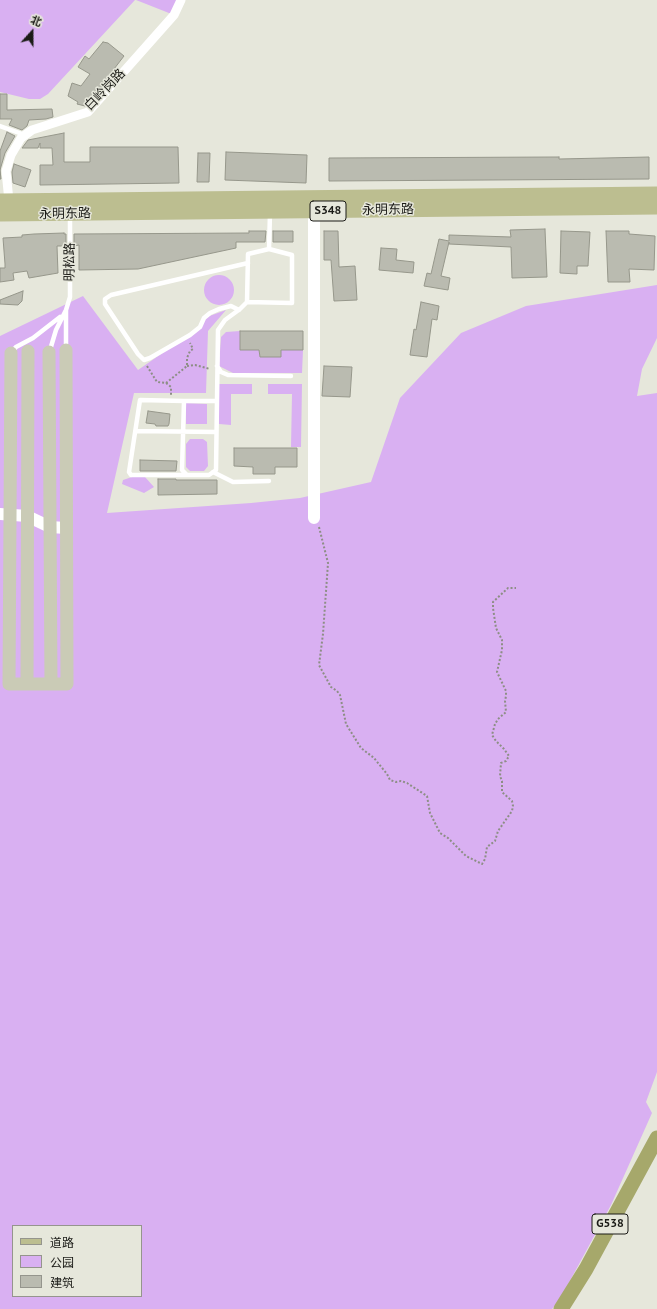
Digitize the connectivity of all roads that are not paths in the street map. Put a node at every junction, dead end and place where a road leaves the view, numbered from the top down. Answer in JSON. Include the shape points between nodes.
{"nodes":[{"id":1,"x":181,"y":0,"type":"edge"},
{"id":2,"x":0,"y":126,"type":"edge"},
{"id":3,"x":25,"y":135,"type":"junction"},
{"id":4,"x":657,"y":194,"type":"edge"},
{"id":5,"x":4,"y":201,"type":"edge"},
{"id":6,"x":314,"y":204,"type":"junction"},
{"id":7,"x":657,"y":207,"type":"edge"},
{"id":8,"x":270,"y":211,"type":"junction"},
{"id":9,"x":0,"y":214,"type":"edge"},
{"id":10,"x":70,"y":214,"type":"junction"},
{"id":11,"x":269,"y":249,"type":"junction"},
{"id":12,"x":248,"y":263,"type":"junction"},
{"id":13,"x":247,"y":302,"type":"junction"},
{"id":14,"x":240,"y":310,"type":"junction"},
{"id":15,"x":65,"y":311,"type":"junction"},
{"id":16,"x":36,"y":336,"type":"junction"},
{"id":17,"x":66,"y":350,"type":"joint"},
{"id":18,"x":28,"y":351,"type":"joint"},
{"id":19,"x":49,"y":352,"type":"joint"},
{"id":20,"x":11,"y":354,"type":"joint"},
{"id":21,"x":217,"y":369,"type":"junction"},
{"id":22,"x":292,"y":376,"type":"dead end"},
{"id":23,"x":28,"y":386,"type":"junction"},
{"id":24,"x":10,"y":396,"type":"junction"},
{"id":25,"x":184,"y":401,"type":"junction"},
{"id":26,"x":217,"y":401,"type":"junction"},
{"id":27,"x":136,"y":431,"type":"junction"},
{"id":28,"x":183,"y":431,"type":"junction"},
{"id":29,"x":216,"y":432,"type":"junction"},
{"id":30,"x":213,"y":472,"type":"junction"},
{"id":31,"x":187,"y":475,"type":"junction"},
{"id":32,"x":269,"y":481,"type":"dead end"},
{"id":33,"x":5,"y":515,"type":"edge"},
{"id":34,"x":27,"y":516,"type":"junction"},
{"id":35,"x":314,"y":518,"type":"road end"},
{"id":36,"x":50,"y":527,"type":"junction"},
{"id":37,"x":66,"y":528,"type":"junction"},
{"id":38,"x":27,"y":582,"type":"junction"},
{"id":39,"x":66,"y":622,"type":"junction"},
{"id":40,"x":9,"y":642,"type":"junction"},
{"id":41,"x":51,"y":678,"type":"junction"},
{"id":42,"x":27,"y":684,"type":"junction"},
{"id":43,"x":657,"y":1138,"type":"edge"},
{"id":44,"x":561,"y":1309,"type":"edge"}],
"edges":[{"from":1,"to":3,"type":"street","name":"白岭岗路","via":[[174,15],[88,112],[32,130]]},
{"from":2,"to":3,"type":"lane"},
{"from":3,"to":5,"type":"street","name":"白岭岗路","via":[[11,155],[6,171]]},
{"from":4,"to":6,"type":"main road","name":"永明东路","number":"S348"},
{"from":5,"to":6,"type":"main road","name":"永明东路","number":"S348"},
{"from":6,"to":7,"type":"main road","name":"永明东路","number":"S348"},
{"from":6,"to":8,"type":"main road","name":"永明东路","number":"S348"},
{"from":6,"to":35,"type":"street"},
{"from":8,"to":10,"type":"main road","name":"永明东路","number":"S348"},
{"from":8,"to":11,"type":"lane"},
{"from":9,"to":10,"type":"main road","name":"永明东路","number":"S348"},
{"from":10,"to":15,"type":"lane","name":"明松路","via":[[70,297]]},
{"from":11,"to":12,"type":"lane","via":[[248,254]]},
{"from":11,"to":13,"type":"lane","via":[[292,255],[292,303]]},
{"from":12,"to":13,"type":"lane"},
{"from":12,"to":14,"type":"lane","via":[[105,298],[105,304],[144,360],[185,338],[200,327],[210,313],[231,306]]},
{"from":13,"to":14,"type":"lane"},
{"from":14,"to":21,"type":"lane","via":[[225,320],[218,330]]},
{"from":15,"to":16,"type":"lane"},
{"from":15,"to":17,"type":"lane","name":"明松路"},
{"from":15,"to":19,"type":"lane","name":"明松路"},
{"from":16,"to":18,"type":"lane"},
{"from":16,"to":20,"type":"lane","via":[[16,347]]},
{"from":17,"to":37,"type":"main road"},
{"from":18,"to":23,"type":"main road"},
{"from":19,"to":36,"type":"main road"},
{"from":20,"to":24,"type":"main road"},
{"from":21,"to":22,"type":"lane","via":[[228,375]]},
{"from":21,"to":26,"type":"lane"},
{"from":23,"to":24,"type":"main road"},
{"from":23,"to":34,"type":"main road"},
{"from":24,"to":33,"type":"main road"},
{"from":25,"to":26,"type":"lane"},
{"from":25,"to":27,"type":"lane","via":[[140,400]]},
{"from":25,"to":28,"type":"lane"},
{"from":26,"to":29,"type":"lane"},
{"from":27,"to":28,"type":"lane"},
{"from":27,"to":31,"type":"lane","via":[[129,472],[131,475]]},
{"from":28,"to":29,"type":"lane"},
{"from":28,"to":31,"type":"lane","via":[[182,470]]},
{"from":29,"to":30,"type":"lane","via":[[216,470]]},
{"from":30,"to":31,"type":"lane","via":[[210,475]]},
{"from":30,"to":32,"type":"lane","via":[[233,482]]},
{"from":33,"to":34,"type":"street"},
{"from":33,"to":40,"type":"main road"},
{"from":34,"to":36,"type":"street"},
{"from":34,"to":38,"type":"main road"},
{"from":36,"to":37,"type":"street"},
{"from":36,"to":41,"type":"main road"},
{"from":37,"to":39,"type":"main road"},
{"from":38,"to":40,"type":"main road"},
{"from":38,"to":42,"type":"main road"},
{"from":39,"to":41,"type":"main road","via":[[55,652]]},
{"from":39,"to":41,"type":"main road","via":[[67,684]]},
{"from":40,"to":42,"type":"main road","via":[[9,684]]},
{"from":41,"to":42,"type":"main road"},
{"from":43,"to":44,"type":"highway","number":"G538","via":[[586,1269]]}]}
